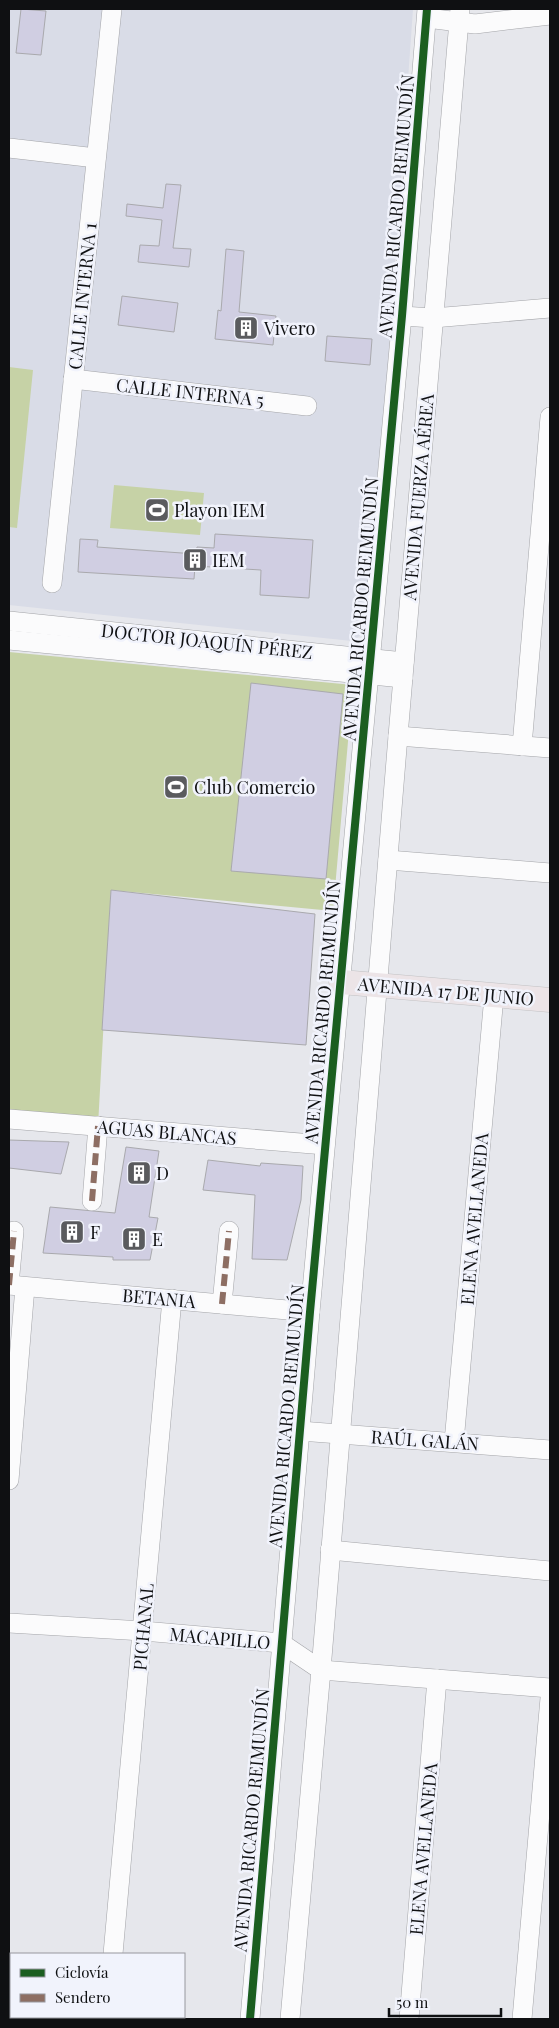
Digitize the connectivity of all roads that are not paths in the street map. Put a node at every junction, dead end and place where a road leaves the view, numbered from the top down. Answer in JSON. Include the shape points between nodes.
{"nodes":[{"id":1,"x":112,"y":9,"type":"edge"},
{"id":2,"x":427,"y":13,"type":"edge"},
{"id":3,"x":550,"y":15,"type":"edge"},
{"id":4,"x":459,"y":16,"type":"edge"},
{"id":5,"x":9,"y":148,"type":"edge"},
{"id":6,"x":96,"y":158,"type":"junction"},
{"id":7,"x":550,"y":308,"type":"edge"},
{"id":8,"x":402,"y":316,"type":"junction"},
{"id":9,"x":433,"y":318,"type":"junction"},
{"id":10,"x":73,"y":379,"type":"junction"},
{"id":11,"x":307,"y":406,"type":"dead end"},
{"id":12,"x":550,"y":417,"type":"edge"},
{"id":13,"x":52,"y":583,"type":"dead end"},
{"id":14,"x":9,"y":621,"type":"edge"},
{"id":15,"x":9,"y":640,"type":"edge"},
{"id":16,"x":369,"y":666,"type":"junction"},
{"id":17,"x":404,"y":670,"type":"junction"},
{"id":18,"x":398,"y":736,"type":"junction"},
{"id":19,"x":522,"y":746,"type":"junction"},
{"id":20,"x":550,"y":748,"type":"edge"},
{"id":21,"x":388,"y":860,"type":"junction"},
{"id":22,"x":550,"y":873,"type":"edge"},
{"id":23,"x":341,"y":982,"type":"junction"},
{"id":24,"x":377,"y":985,"type":"junction"},
{"id":25,"x":494,"y":996,"type":"junction"},
{"id":26,"x":550,"y":1000,"type":"edge"},
{"id":27,"x":9,"y":1119,"type":"edge"},
{"id":28,"x":98,"y":1126,"type":"junction"},
{"id":29,"x":325,"y":1145,"type":"junction"},
{"id":30,"x":92,"y":1201,"type":"dead end"},
{"id":31,"x":229,"y":1230,"type":"dead end"},
{"id":32,"x":14,"y":1231,"type":"dead end"},
{"id":33,"x":14,"y":1286,"type":"edge"},
{"id":34,"x":172,"y":1299,"type":"junction"},
{"id":35,"x":222,"y":1304,"type":"junction"},
{"id":36,"x":310,"y":1312,"type":"junction"},
{"id":37,"x":300,"y":1431,"type":"junction"},
{"id":38,"x":340,"y":1434,"type":"junction"},
{"id":39,"x":454,"y":1442,"type":"junction"},
{"id":40,"x":550,"y":1450,"type":"edge"},
{"id":41,"x":9,"y":1480,"type":"edge"},
{"id":42,"x":330,"y":1550,"type":"junction"},
{"id":43,"x":550,"y":1571,"type":"edge"},
{"id":44,"x":9,"y":1623,"type":"edge"},
{"id":45,"x":143,"y":1631,"type":"junction"},
{"id":46,"x":281,"y":1643,"type":"junction"},
{"id":47,"x":321,"y":1670,"type":"junction"},
{"id":48,"x":437,"y":1679,"type":"junction"},
{"id":49,"x":550,"y":1688,"type":"edge"},
{"id":50,"x":550,"y":1698,"type":"edge"},
{"id":51,"x":112,"y":1953,"type":"edge"},
{"id":52,"x":250,"y":2019,"type":"edge"},
{"id":53,"x":290,"y":2019,"type":"edge"},
{"id":54,"x":409,"y":2019,"type":"edge"},
{"id":55,"x":522,"y":2019,"type":"edge"}],
"edges":[{"from":1,"to":6,"type":"street","name":"CALLE INTERNA 1"},
{"from":2,"to":4,"type":"street"},
{"from":2,"to":8,"type":"street","name":"AVENIDA RICARDO REIMUNDÍN"},
{"from":3,"to":4,"type":"street","via":[[475,24]]},
{"from":4,"to":9,"type":"street","name":"AVENIDA FUERZA AÉREA"},
{"from":5,"to":6,"type":"street"},
{"from":6,"to":10,"type":"street","name":"CALLE INTERNA 1"},
{"from":7,"to":9,"type":"street"},
{"from":8,"to":9,"type":"street"},
{"from":8,"to":16,"type":"street","name":"AVENIDA RICARDO REIMUNDÍN"},
{"from":9,"to":17,"type":"street","name":"AVENIDA FUERZA AÉREA"},
{"from":10,"to":11,"type":"street","name":"CALLE INTERNA 5"},
{"from":10,"to":13,"type":"street","name":"CALLE INTERNA 1"},
{"from":12,"to":19,"type":"street"},
{"from":14,"to":16,"type":"street","name":"DOCTOR JOAQUÍN PÉREZ"},
{"from":15,"to":16,"type":"street","name":"DOCTOR JOAQUÍN PÉREZ"},
{"from":16,"to":17,"type":"street","name":"DOCTOR JOAQUÍN PÉREZ"},
{"from":16,"to":23,"type":"street","name":"AVENIDA RICARDO REIMUNDÍN"},
{"from":17,"to":18,"type":"street","name":"AVENIDA FUERZA AÉREA"},
{"from":18,"to":19,"type":"street"},
{"from":18,"to":21,"type":"street","name":"AVENIDA FUERZA AÉREA"},
{"from":19,"to":20,"type":"street"},
{"from":21,"to":22,"type":"street"},
{"from":21,"to":24,"type":"street","name":"AVENIDA FUERZA AÉREA"},
{"from":23,"to":24,"type":"main road","name":"AVENIDA 17 DE JUNIO"},
{"from":23,"to":29,"type":"street","name":"AVENIDA RICARDO REIMUNDÍN"},
{"from":24,"to":25,"type":"main road","name":"AVENIDA 17 DE JUNIO"},
{"from":24,"to":38,"type":"street"},
{"from":25,"to":26,"type":"main road","name":"AVENIDA 17 DE JUNIO"},
{"from":25,"to":39,"type":"street","name":"ELENA AVELLANEDA"},
{"from":27,"to":28,"type":"street","name":"AGUAS BLANCAS"},
{"from":28,"to":29,"type":"street","name":"AGUAS BLANCAS"},
{"from":28,"to":30,"type":"street"},
{"from":29,"to":36,"type":"street","name":"AVENIDA RICARDO REIMUNDÍN"},
{"from":31,"to":35,"type":"street"},
{"from":32,"to":33,"type":"street"},
{"from":33,"to":34,"type":"street","name":"BETANIA"},
{"from":33,"to":41,"type":"street"},
{"from":34,"to":35,"type":"street","name":"BETANIA"},
{"from":34,"to":45,"type":"street","name":"PICHANAL"},
{"from":35,"to":36,"type":"street","name":"BETANIA"},
{"from":36,"to":37,"type":"street","name":"AVENIDA RICARDO REIMUNDÍN"},
{"from":37,"to":38,"type":"street","name":"RAÚL GALÁN"},
{"from":37,"to":46,"type":"street","name":"AVENIDA RICARDO REIMUNDÍN"},
{"from":38,"to":39,"type":"street","name":"RAÚL GALÁN"},
{"from":38,"to":42,"type":"street"},
{"from":39,"to":40,"type":"street","name":"RAÚL GALÁN"},
{"from":42,"to":43,"type":"street"},
{"from":42,"to":47,"type":"street"},
{"from":44,"to":45,"type":"street","name":"MACAPILLO"},
{"from":45,"to":46,"type":"street","name":"MACAPILLO"},
{"from":45,"to":51,"type":"street","name":"PICHANAL"},
{"from":46,"to":47,"type":"street"},
{"from":46,"to":52,"type":"street","name":"AVENIDA RICARDO REIMUNDÍN"},
{"from":47,"to":48,"type":"street"},
{"from":47,"to":53,"type":"street"},
{"from":48,"to":49,"type":"street"},
{"from":48,"to":54,"type":"street","name":"ELENA AVELLANEDA"},
{"from":50,"to":55,"type":"street"}]}
